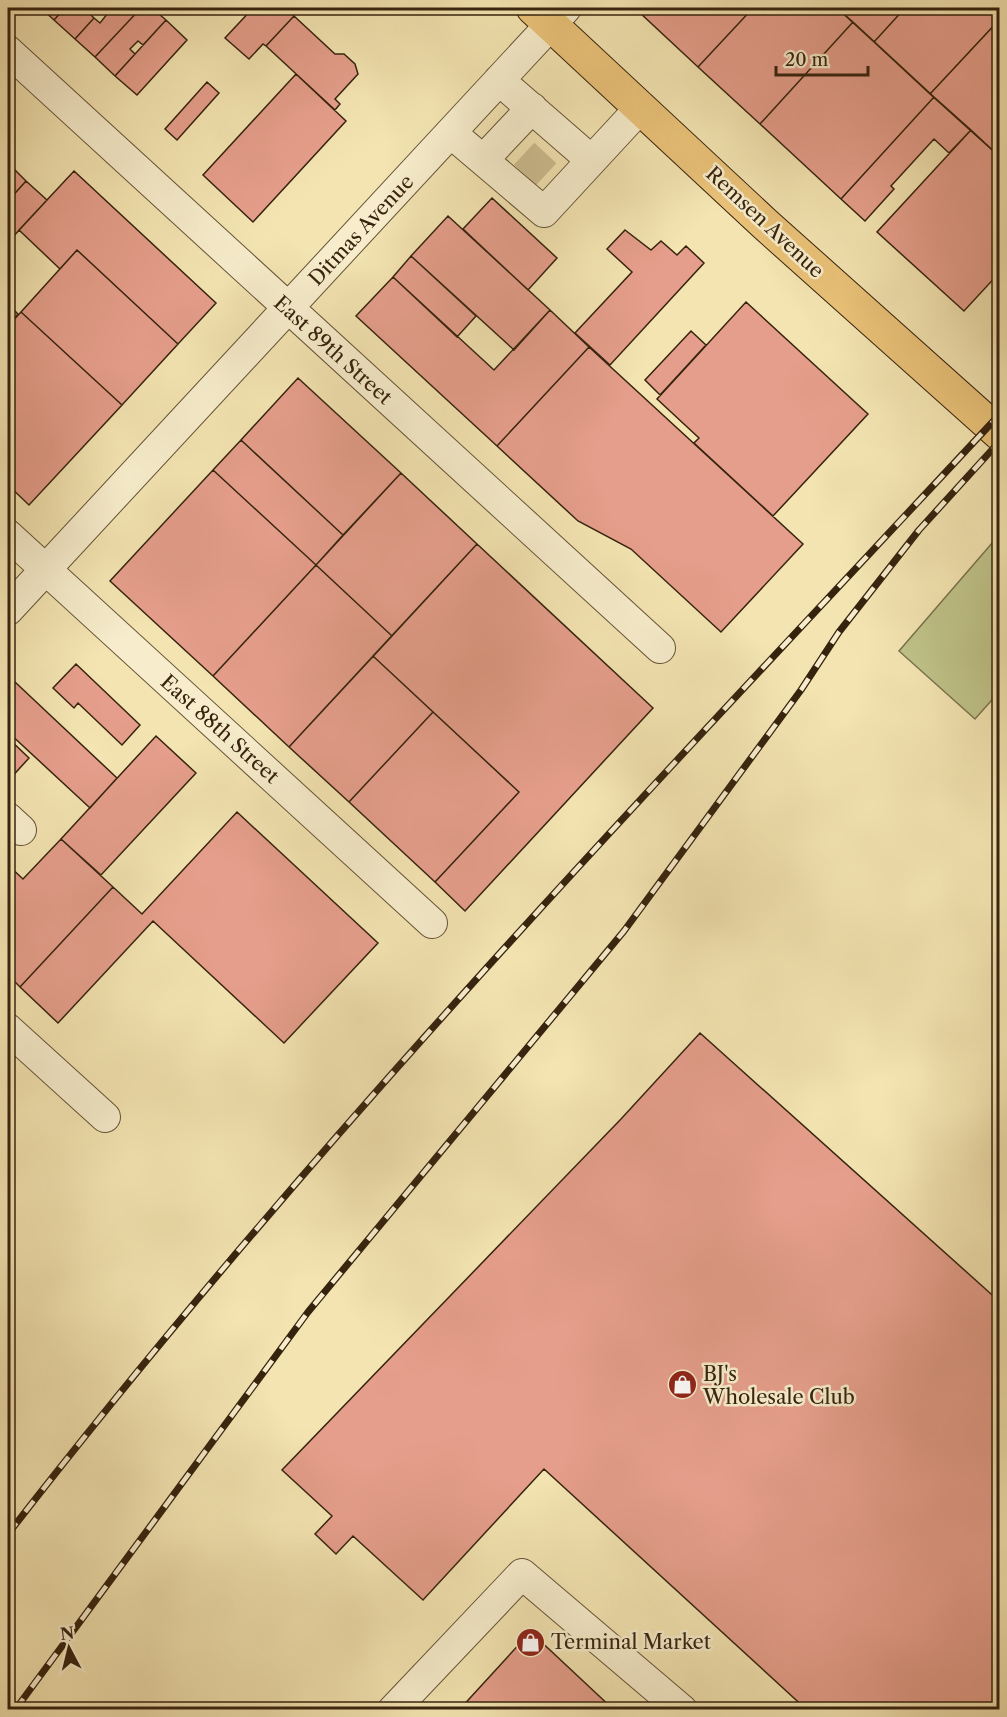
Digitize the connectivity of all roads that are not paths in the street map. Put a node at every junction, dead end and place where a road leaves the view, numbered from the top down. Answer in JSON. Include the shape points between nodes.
{"nodes":[{"id":1,"x":550,"y":13,"type":"edge"},
{"id":2,"x":8,"y":51,"type":"edge"},
{"id":3,"x":499,"y":80,"type":"junction"},
{"id":4,"x":641,"y":107,"type":"junction"},
{"id":5,"x":531,"y":108,"type":"junction"},
{"id":6,"x":451,"y":133,"type":"junction"},
{"id":7,"x":483,"y":160,"type":"junction"},
{"id":8,"x":591,"y":160,"type":"junction"},
{"id":9,"x":288,"y":309,"type":"junction"},
{"id":10,"x":999,"y":434,"type":"edge"},
{"id":11,"x":8,"y":535,"type":"edge"},
{"id":12,"x":45,"y":570,"type":"junction"},
{"id":13,"x":8,"y":610,"type":"edge"},
{"id":14,"x":660,"y":648,"type":"dead end"},
{"id":15,"x":432,"y":923,"type":"dead end"},
{"id":16,"x":8,"y":1029,"type":"edge"},
{"id":17,"x":105,"y":1117,"type":"dead end"},
{"id":18,"x":393,"y":1710,"type":"edge"},
{"id":19,"x":682,"y":1710,"type":"edge"}],
"edges":[{"from":1,"to":3,"type":"street","name":"Ditmas Avenue"},
{"from":1,"to":4,"type":"main road","name":"Remsen Avenue"},
{"from":2,"to":9,"type":"street","name":"East 89th Street"},
{"from":3,"to":5,"type":"street"},
{"from":3,"to":6,"type":"street","name":"Ditmas Avenue"},
{"from":4,"to":8,"type":"street"},
{"from":4,"to":10,"type":"main road","name":"Remsen Avenue"},
{"from":5,"to":7,"type":"street"},
{"from":5,"to":8,"type":"street","via":[[556,142]]},
{"from":6,"to":7,"type":"street"},
{"from":6,"to":9,"type":"street","name":"Ditmas Avenue"},
{"from":7,"to":8,"type":"street","via":[[520,181],[544,212]]},
{"from":9,"to":12,"type":"street","name":"Ditmas Avenue"},
{"from":9,"to":14,"type":"street","name":"East 89th Street"},
{"from":11,"to":12,"type":"street","name":"East 88th Street"},
{"from":12,"to":13,"type":"street","name":"Ditmas Avenue"},
{"from":12,"to":15,"type":"street","name":"East 88th Street"},
{"from":16,"to":17,"type":"street"},
{"from":18,"to":19,"type":"street","via":[[522,1574]]}]}
